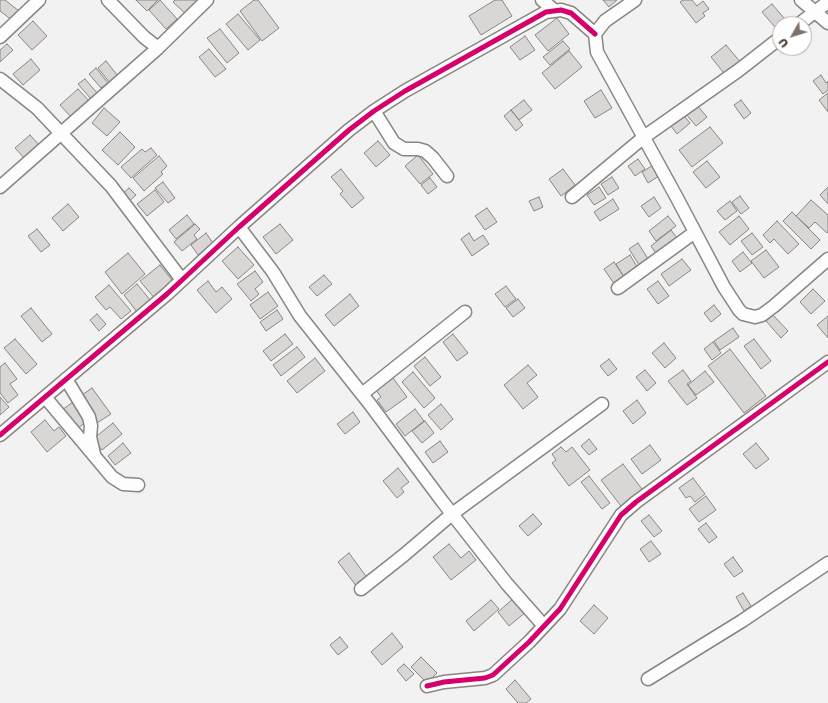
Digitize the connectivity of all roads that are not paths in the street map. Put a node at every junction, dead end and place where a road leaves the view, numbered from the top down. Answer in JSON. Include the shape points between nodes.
{"nodes":[{"id":1,"x":39,"y":0,"type":"edge"},
{"id":2,"x":108,"y":0,"type":"edge"},
{"id":3,"x":207,"y":0,"type":"edge"},
{"id":4,"x":542,"y":0,"type":"edge"},
{"id":5,"x":635,"y":0,"type":"edge"},
{"id":6,"x":801,"y":0,"type":"edge"},
{"id":7,"x":828,"y":2,"type":"edge"},
{"id":8,"x":554,"y":10,"type":"junction"},
{"id":9,"x":815,"y":12,"type":"junction"},
{"id":10,"x":810,"y":16,"type":"edge"},
{"id":11,"x":828,"y":23,"type":"edge"},
{"id":12,"x":595,"y":34,"type":"junction"},
{"id":13,"x":0,"y":37,"type":"edge"},
{"id":14,"x":772,"y":44,"type":"edge"},
{"id":15,"x":158,"y":48,"type":"junction"},
{"id":16,"x":0,"y":79,"type":"edge"},
{"id":17,"x":374,"y":111,"type":"junction"},
{"id":18,"x":62,"y":133,"type":"junction"},
{"id":19,"x":644,"y":137,"type":"junction"},
{"id":20,"x":447,"y":176,"type":"dead end"},
{"id":21,"x":0,"y":187,"type":"edge"},
{"id":22,"x":572,"y":197,"type":"dead end"},
{"id":23,"x":239,"y":227,"type":"junction"},
{"id":24,"x":695,"y":232,"type":"junction"},
{"id":25,"x":828,"y":259,"type":"edge"},
{"id":26,"x":182,"y":280,"type":"junction"},
{"id":27,"x":618,"y":288,"type":"dead end"},
{"id":28,"x":465,"y":312,"type":"dead end"},
{"id":29,"x":828,"y":362,"type":"edge"},
{"id":30,"x":66,"y":379,"type":"junction"},
{"id":31,"x":362,"y":394,"type":"junction"},
{"id":32,"x":45,"y":397,"type":"junction"},
{"id":33,"x":602,"y":404,"type":"dead end"},
{"id":34,"x":0,"y":435,"type":"edge"},
{"id":35,"x":94,"y":455,"type":"junction"},
{"id":36,"x":138,"y":485,"type":"dead end"},
{"id":37,"x":452,"y":514,"type":"junction"},
{"id":38,"x":828,"y":563,"type":"edge"},
{"id":39,"x":361,"y":589,"type":"dead end"},
{"id":40,"x":544,"y":626,"type":"junction"},
{"id":41,"x":648,"y":680,"type":"dead end"},
{"id":42,"x":427,"y":686,"type":"dead end"}],
"edges":[{"from":1,"to":13,"type":"street"},
{"from":2,"to":15,"type":"street"},
{"from":3,"to":15,"type":"street"},
{"from":4,"to":8,"type":"street"},
{"from":5,"to":12,"type":"street","via":[[605,21]]},
{"from":6,"to":9,"type":"street"},
{"from":7,"to":9,"type":"street"},
{"from":8,"to":12,"type":"street","via":[[571,13]]},
{"from":8,"to":17,"type":"street","via":[[546,12],[405,91]]},
{"from":9,"to":10,"type":"street"},
{"from":9,"to":11,"type":"street"},
{"from":12,"to":19,"type":"street","via":[[597,52]]},
{"from":14,"to":19,"type":"street"},
{"from":15,"to":18,"type":"street"},
{"from":16,"to":18,"type":"street"},
{"from":17,"to":20,"type":"street","via":[[394,142],[404,148],[425,150]]},
{"from":17,"to":23,"type":"street"},
{"from":18,"to":21,"type":"street"},
{"from":18,"to":26,"type":"street","via":[[111,186]]},
{"from":19,"to":22,"type":"street"},
{"from":19,"to":24,"type":"street"},
{"from":23,"to":26,"type":"street"},
{"from":23,"to":31,"type":"street","via":[[273,272],[300,316]]},
{"from":24,"to":25,"type":"street","via":[[739,310],[743,314],[755,317],[774,306]]},
{"from":24,"to":27,"type":"street"},
{"from":26,"to":30,"type":"street"},
{"from":28,"to":31,"type":"street"},
{"from":29,"to":40,"type":"street","via":[[636,502],[622,515],[560,609]]},
{"from":30,"to":32,"type":"street"},
{"from":30,"to":35,"type":"street","via":[[89,417]]},
{"from":31,"to":37,"type":"street"},
{"from":32,"to":34,"type":"street"},
{"from":32,"to":35,"type":"street"},
{"from":33,"to":37,"type":"street"},
{"from":35,"to":36,"type":"street","via":[[112,477],[123,484]]},
{"from":37,"to":39,"type":"street"},
{"from":37,"to":40,"type":"street"},
{"from":38,"to":41,"type":"street"},
{"from":40,"to":42,"type":"street","via":[[493,676]]}]}
